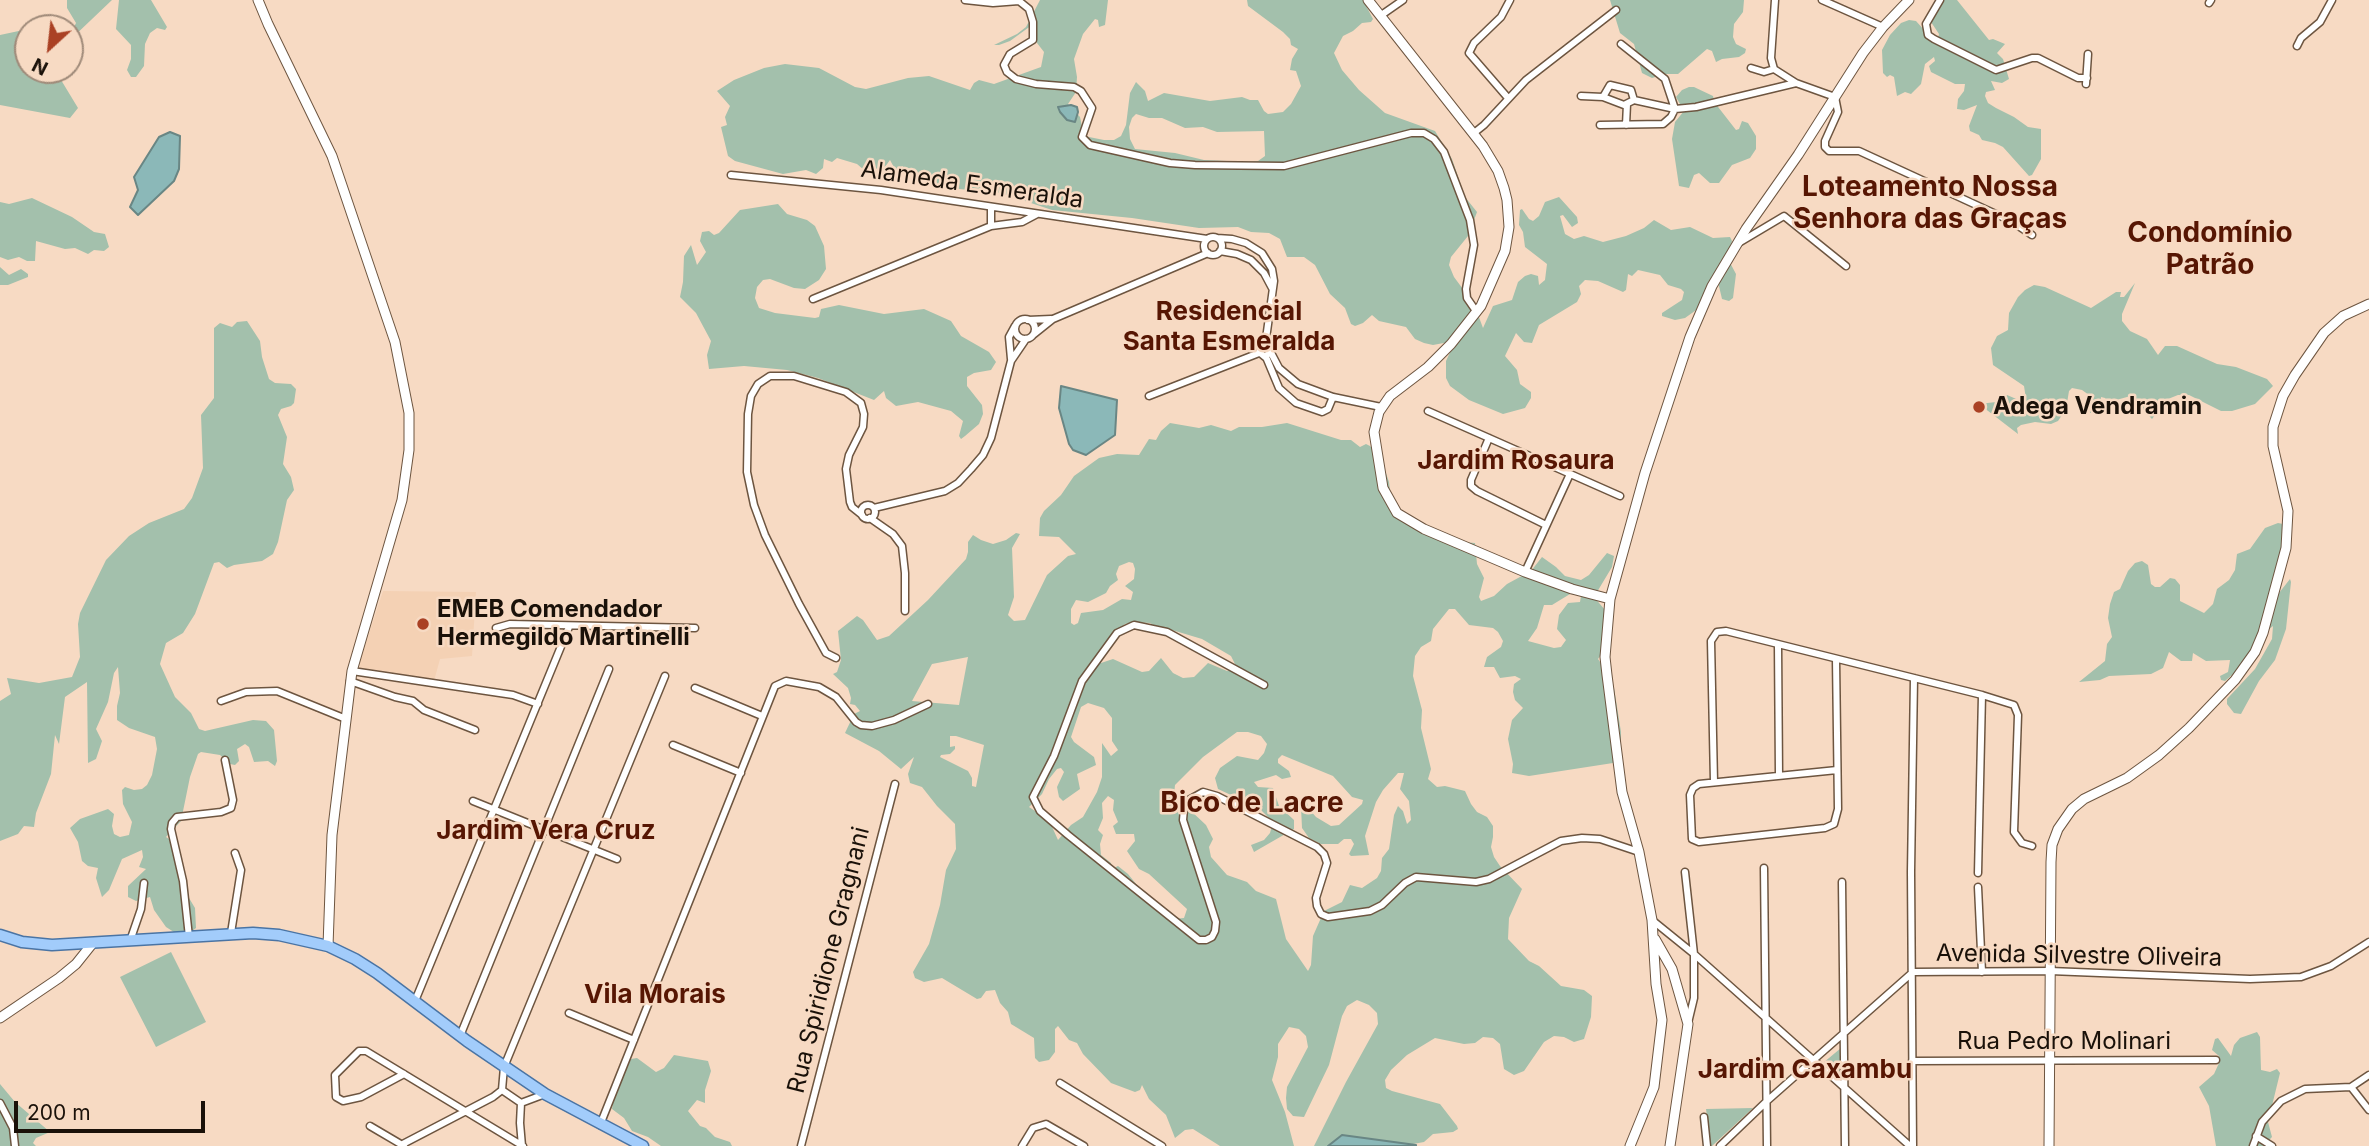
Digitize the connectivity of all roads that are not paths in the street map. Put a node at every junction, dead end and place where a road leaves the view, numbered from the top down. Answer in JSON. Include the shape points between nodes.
{"nodes":[{"id":1,"x":258,"y":0,"type":"edge"},
{"id":2,"x":965,"y":0,"type":"edge"},
{"id":3,"x":1367,"y":0,"type":"edge"},
{"id":4,"x":1403,"y":0,"type":"edge"},
{"id":5,"x":1510,"y":0,"type":"edge"},
{"id":6,"x":1775,"y":0,"type":"edge"},
{"id":7,"x":1822,"y":0,"type":"edge"},
{"id":8,"x":1909,"y":0,"type":"edge"},
{"id":9,"x":1940,"y":0,"type":"edge"},
{"id":10,"x":2332,"y":0,"type":"edge"},
{"id":11,"x":1616,"y":9,"type":"dead end"},
{"id":12,"x":1380,"y":16,"type":"junction"},
{"id":13,"x":1883,"y":27,"type":"junction"},
{"id":14,"x":1621,"y":44,"type":"dead end"},
{"id":15,"x":2297,"y":46,"type":"dead end"},
{"id":16,"x":2088,"y":54,"type":"dead end"},
{"id":17,"x":1751,"y":68,"type":"dead end"},
{"id":18,"x":1774,"y":69,"type":"junction"},
{"id":19,"x":1796,"y":83,"type":"junction"},
{"id":20,"x":1581,"y":96,"type":"dead end"},
{"id":21,"x":1603,"y":97,"type":"junction"},
{"id":22,"x":1835,"y":97,"type":"junction"},
{"id":23,"x":1508,"y":98,"type":"junction"},
{"id":24,"x":1631,"y":102,"type":"junction"},
{"id":25,"x":1675,"y":109,"type":"junction"},
{"id":26,"x":1600,"y":125,"type":"dead end"},
{"id":27,"x":1626,"y":125,"type":"junction"},
{"id":28,"x":1474,"y":133,"type":"junction"},
{"id":29,"x":731,"y":174,"type":"dead end"},
{"id":30,"x":991,"y":207,"type":"junction"},
{"id":31,"x":1037,"y":214,"type":"junction"},
{"id":32,"x":991,"y":226,"type":"junction"},
{"id":33,"x":2032,"y":235,"type":"dead end"},
{"id":34,"x":1217,"y":238,"type":"junction"},
{"id":35,"x":1207,"y":239,"type":"junction"},
{"id":36,"x":1737,"y":244,"type":"junction"},
{"id":37,"x":1220,"y":251,"type":"junction"},
{"id":38,"x":1208,"y":253,"type":"junction"},
{"id":39,"x":1846,"y":266,"type":"dead end"},
{"id":40,"x":1273,"y":290,"type":"junction"},
{"id":41,"x":813,"y":299,"type":"dead end"},
{"id":42,"x":2369,"y":304,"type":"edge"},
{"id":43,"x":1476,"y":311,"type":"junction"},
{"id":44,"x":1053,"y":319,"type":"junction"},
{"id":45,"x":1028,"y":320,"type":"junction"},
{"id":46,"x":1016,"y":326,"type":"junction"},
{"id":47,"x":1033,"y":335,"type":"junction"},
{"id":48,"x":1026,"y":339,"type":"junction"},
{"id":49,"x":1267,"y":352,"type":"junction"},
{"id":50,"x":1011,"y":361,"type":"junction"},
{"id":51,"x":1149,"y":396,"type":"dead end"},
{"id":52,"x":1333,"y":397,"type":"junction"},
{"id":53,"x":1381,"y":407,"type":"junction"},
{"id":54,"x":1428,"y":411,"type":"dead end"},
{"id":55,"x":1489,"y":438,"type":"junction"},
{"id":56,"x":1570,"y":474,"type":"junction"},
{"id":57,"x":849,"y":491,"type":"junction"},
{"id":58,"x":1620,"y":496,"type":"dead end"},
{"id":59,"x":866,"y":505,"type":"junction"},
{"id":60,"x":874,"y":508,"type":"junction"},
{"id":61,"x":862,"y":515,"type":"junction"},
{"id":62,"x":870,"y":518,"type":"junction"},
{"id":63,"x":1546,"y":525,"type":"junction"},
{"id":64,"x":1525,"y":572,"type":"junction"},
{"id":65,"x":1610,"y":599,"type":"junction"},
{"id":66,"x":905,"y":611,"type":"dead end"},
{"id":67,"x":569,"y":627,"type":"junction"},
{"id":68,"x":496,"y":628,"type":"dead end"},
{"id":69,"x":695,"y":628,"type":"dead end"},
{"id":70,"x":1778,"y":645,"type":"junction"},
{"id":71,"x":836,"y":658,"type":"dead end"},
{"id":72,"x":1836,"y":659,"type":"junction"},
{"id":73,"x":609,"y":669,"type":"dead end"},
{"id":74,"x":351,"y":676,"type":"junction"},
{"id":75,"x":665,"y":676,"type":"dead end"},
{"id":76,"x":1914,"y":678,"type":"junction"},
{"id":77,"x":1264,"y":685,"type":"dead end"},
{"id":78,"x":695,"y":688,"type":"dead end"},
{"id":79,"x":1982,"y":695,"type":"junction"},
{"id":80,"x":221,"y":701,"type":"dead end"},
{"id":81,"x":538,"y":704,"type":"junction"},
{"id":82,"x":928,"y":704,"type":"dead end"},
{"id":83,"x":762,"y":716,"type":"junction"},
{"id":84,"x":346,"y":719,"type":"junction"},
{"id":85,"x":475,"y":730,"type":"dead end"},
{"id":86,"x":673,"y":745,"type":"dead end"},
{"id":87,"x":225,"y":760,"type":"dead end"},
{"id":88,"x":1837,"y":770,"type":"junction"},
{"id":89,"x":741,"y":773,"type":"junction"},
{"id":90,"x":1779,"y":776,"type":"junction"},
{"id":91,"x":1714,"y":782,"type":"junction"},
{"id":92,"x":895,"y":784,"type":"dead end"},
{"id":93,"x":473,"y":801,"type":"dead end"},
{"id":94,"x":495,"y":810,"type":"junction"},
{"id":95,"x":545,"y":830,"type":"junction"},
{"id":96,"x":2032,"y":846,"type":"dead end"},
{"id":97,"x":593,"y":849,"type":"junction"},
{"id":98,"x":1639,"y":852,"type":"junction"},
{"id":99,"x":235,"y":853,"type":"dead end"},
{"id":100,"x":617,"y":859,"type":"dead end"},
{"id":101,"x":1765,"y":868,"type":"dead end"},
{"id":102,"x":1685,"y":872,"type":"dead end"},
{"id":103,"x":1979,"y":873,"type":"dead end"},
{"id":104,"x":1842,"y":882,"type":"dead end"},
{"id":105,"x":144,"y":883,"type":"dead end"},
{"id":106,"x":1978,"y":887,"type":"dead end"},
{"id":107,"x":1652,"y":920,"type":"junction"},
{"id":108,"x":231,"y":933,"type":"junction"},
{"id":109,"x":0,"y":935,"type":"edge"},
{"id":110,"x":189,"y":937,"type":"junction"},
{"id":111,"x":1654,"y":937,"type":"junction"},
{"id":112,"x":130,"y":941,"type":"junction"},
{"id":113,"x":2369,"y":942,"type":"edge"},
{"id":114,"x":92,"y":944,"type":"junction"},
{"id":115,"x":328,"y":946,"type":"junction"},
{"id":116,"x":1693,"y":954,"type":"junction"},
{"id":117,"x":2050,"y":971,"type":"junction"},
{"id":118,"x":1913,"y":972,"type":"junction"},
{"id":119,"x":1982,"y":972,"type":"junction"},
{"id":120,"x":415,"y":1001,"type":"junction"},
{"id":121,"x":569,"y":1013,"type":"dead end"},
{"id":122,"x":0,"y":1018,"type":"edge"},
{"id":123,"x":1766,"y":1019,"type":"junction"},
{"id":124,"x":1688,"y":1024,"type":"junction"},
{"id":125,"x":1845,"y":1032,"type":"junction"},
{"id":126,"x":460,"y":1036,"type":"junction"},
{"id":127,"x":634,"y":1040,"type":"junction"},
{"id":128,"x":2216,"y":1060,"type":"dead end"},
{"id":129,"x":1814,"y":1061,"type":"junction"},
{"id":130,"x":1912,"y":1061,"type":"junction"},
{"id":131,"x":2049,"y":1062,"type":"junction"},
{"id":132,"x":504,"y":1067,"type":"junction"},
{"id":133,"x":404,"y":1074,"type":"junction"},
{"id":134,"x":2369,"y":1075,"type":"edge"},
{"id":135,"x":1060,"y":1083,"type":"dead end"},
{"id":136,"x":2351,"y":1087,"type":"junction"},
{"id":137,"x":502,"y":1090,"type":"junction"},
{"id":138,"x":1845,"y":1090,"type":"junction"},
{"id":139,"x":545,"y":1094,"type":"junction"},
{"id":140,"x":1768,"y":1101,"type":"junction"},
{"id":141,"x":0,"y":1103,"type":"edge"},
{"id":142,"x":521,"y":1103,"type":"junction"},
{"id":143,"x":2369,"y":1110,"type":"edge"},
{"id":144,"x":465,"y":1111,"type":"junction"},
{"id":145,"x":1704,"y":1117,"type":"dead end"},
{"id":146,"x":600,"y":1125,"type":"junction"},
{"id":147,"x":370,"y":1126,"type":"dead end"},
{"id":148,"x":2256,"y":1136,"type":"junction"},
{"id":149,"x":398,"y":1144,"type":"edge"},
{"id":150,"x":15,"y":1146,"type":"edge"},
{"id":151,"x":522,"y":1146,"type":"edge"},
{"id":152,"x":643,"y":1146,"type":"edge"},
{"id":153,"x":801,"y":1146,"type":"edge"},
{"id":154,"x":1021,"y":1146,"type":"edge"},
{"id":155,"x":1084,"y":1146,"type":"edge"},
{"id":156,"x":1162,"y":1146,"type":"edge"},
{"id":157,"x":1630,"y":1146,"type":"edge"},
{"id":158,"x":1670,"y":1146,"type":"edge"},
{"id":159,"x":1707,"y":1146,"type":"edge"},
{"id":160,"x":1720,"y":1146,"type":"edge"},
{"id":161,"x":1767,"y":1146,"type":"edge"},
{"id":162,"x":1845,"y":1146,"type":"edge"},
{"id":163,"x":1912,"y":1146,"type":"edge"},
{"id":164,"x":2049,"y":1146,"type":"edge"},
{"id":165,"x":2253,"y":1146,"type":"edge"},
{"id":166,"x":2272,"y":1146,"type":"edge"}],
"edges":[{"from":1,"to":74,"type":"main road","via":[[332,156],[395,342],[408,401],[409,450],[402,500]]},
{"from":2,"to":43,"type":"street","via":[[1019,1],[1029,9],[1033,40],[1010,54],[1004,65],[1007,72],[1036,84],[1078,88],[1092,108],[1082,137],[1090,145],[1195,166],[1284,166],[1411,133],[1434,138],[1444,152],[1470,220],[1474,245],[1466,289]]},
{"from":3,"to":12,"type":"main road"},
{"from":4,"to":12,"type":"street"},
{"from":5,"to":23,"type":"street","via":[[1469,53]]},
{"from":6,"to":18,"type":"street"},
{"from":7,"to":13,"type":"street"},
{"from":8,"to":13,"type":"main road"},
{"from":9,"to":16,"type":"street","via":[[1926,24],[1928,35],[1996,70],[2038,58],[2086,81]]},
{"from":10,"to":15,"type":"street","via":[[2320,22]]},
{"from":11,"to":23,"type":"street"},
{"from":12,"to":28,"type":"main road"},
{"from":13,"to":22,"type":"main road"},
{"from":14,"to":25,"type":"street","via":[[1665,79]]},
{"from":17,"to":18,"type":"street"},
{"from":18,"to":19,"type":"street"},
{"from":19,"to":22,"type":"street"},
{"from":19,"to":25,"type":"street"},
{"from":20,"to":21,"type":"street"},
{"from":21,"to":24,"type":"street"},
{"from":21,"to":24,"type":"street","via":[[1610,85],[1634,93]]},
{"from":22,"to":33,"type":"street","via":[[1838,111],[1825,141],[1829,151],[1859,151]]},
{"from":22,"to":36,"type":"main road"},
{"from":23,"to":28,"type":"street"},
{"from":24,"to":25,"type":"street"},
{"from":24,"to":27,"type":"street"},
{"from":25,"to":27,"type":"street","via":[[1663,124]]},
{"from":26,"to":27,"type":"street"},
{"from":28,"to":43,"type":"main road","via":[[1498,171],[1507,200],[1508,227],[1505,251]]},
{"from":29,"to":30,"type":"street","name":"Alameda Esmeralda"},
{"from":30,"to":31,"type":"street","name":"Alameda Esmeralda"},
{"from":30,"to":32,"type":"street"},
{"from":31,"to":32,"type":"street","via":[[1022,222]]},
{"from":31,"to":35,"type":"street","name":"Alameda Esmeralda"},
{"from":32,"to":41,"type":"street"},
{"from":34,"to":35,"type":"street","name":"Alameda Esmeralda"},
{"from":34,"to":37,"type":"street"},
{"from":34,"to":40,"type":"street","name":"Alameda Esmeralda","via":[[1246,243],[1262,253],[1272,269]]},
{"from":35,"to":38,"type":"street"},
{"from":36,"to":39,"type":"street","via":[[1784,216]]},
{"from":36,"to":65,"type":"main road","via":[[1690,337]]},
{"from":37,"to":38,"type":"street"},
{"from":37,"to":40,"type":"street","via":[[1251,260],[1265,273]]},
{"from":38,"to":44,"type":"street"},
{"from":40,"to":49,"type":"street","name":"Alameda Esmeralda"},
{"from":42,"to":117,"type":"main road","via":[[2343,316],[2324,333],[2283,396],[2273,427],[2273,446],[2288,511],[2286,548],[2255,652],[2235,680],[2159,755],[2072,808],[2057,829],[2051,862]]},
{"from":43,"to":53,"type":"main road","via":[[1451,344]]},
{"from":44,"to":45,"type":"street"},
{"from":44,"to":47,"type":"street"},
{"from":45,"to":46,"type":"street"},
{"from":45,"to":47,"type":"street","via":[[1034,326]]},
{"from":46,"to":48,"type":"street","via":[[1017,335]]},
{"from":46,"to":50,"type":"street","via":[[1009,337]]},
{"from":47,"to":48,"type":"street"},
{"from":48,"to":50,"type":"street"},
{"from":49,"to":51,"type":"street","via":[[1261,347],[1259,353]]},
{"from":49,"to":52,"type":"street","via":[[1283,373]]},
{"from":49,"to":52,"type":"street","via":[[1282,392],[1296,403],[1326,412]]},
{"from":50,"to":60,"type":"street","via":[[991,438],[971,470],[945,491]]},
{"from":52,"to":53,"type":"street"},
{"from":53,"to":64,"type":"main road","via":[[1374,432],[1377,461],[1383,488],[1397,513]]},
{"from":54,"to":55,"type":"street"},
{"from":55,"to":56,"type":"street"},
{"from":55,"to":63,"type":"street","via":[[1471,486]]},
{"from":56,"to":58,"type":"street"},
{"from":56,"to":63,"type":"street"},
{"from":57,"to":59,"type":"street"},
{"from":57,"to":61,"type":"street","via":[[852,507]]},
{"from":57,"to":71,"type":"street","via":[[846,469],[863,427],[861,403],[846,392],[794,376],[770,376],[758,384],[748,414],[747,472],[754,505],[799,604],[826,653]]},
{"from":59,"to":60,"type":"street"},
{"from":59,"to":61,"type":"street"},
{"from":60,"to":62,"type":"street"},
{"from":61,"to":62,"type":"street"},
{"from":62,"to":66,"type":"street","via":[[902,546]]},
{"from":63,"to":64,"type":"street"},
{"from":64,"to":65,"type":"main road"},
{"from":65,"to":98,"type":"main road","via":[[1607,675],[1622,792]]},
{"from":67,"to":68,"type":"street","via":[[510,624]]},
{"from":67,"to":69,"type":"street"},
{"from":67,"to":81,"type":"street"},
{"from":70,"to":72,"type":"street"},
{"from":70,"to":90,"type":"street"},
{"from":70,"to":91,"type":"street","via":[[1726,631],[1713,635]]},
{"from":72,"to":76,"type":"street"},
{"from":72,"to":88,"type":"street"},
{"from":73,"to":95,"type":"street"},
{"from":74,"to":81,"type":"street","via":[[513,695]]},
{"from":74,"to":84,"type":"main road"},
{"from":74,"to":85,"type":"street"},
{"from":75,"to":97,"type":"street"},
{"from":76,"to":79,"type":"street"},
{"from":76,"to":118,"type":"street"},
{"from":77,"to":98,"type":"street","via":[[1167,632],[1134,625],[1118,633],[1082,681],[1033,797],[1040,811],[1199,940],[1212,937],[1216,922],[1184,809],[1187,801],[1203,792],[1324,854],[1326,871],[1316,898],[1321,914],[1328,918],[1370,911],[1416,877],[1489,879],[1562,841],[1600,839]]},
{"from":78,"to":83,"type":"street"},
{"from":79,"to":96,"type":"street","via":[[2017,709],[2014,832],[2022,843]]},
{"from":79,"to":103,"type":"street"},
{"from":80,"to":84,"type":"street","via":[[246,692],[277,691]]},
{"from":81,"to":94,"type":"street"},
{"from":82,"to":83,"type":"street","via":[[872,726],[856,722],[836,697],[819,687],[786,681],[775,686]]},
{"from":83,"to":89,"type":"street"},
{"from":84,"to":115,"type":"main road","via":[[332,835]]},
{"from":86,"to":89,"type":"street"},
{"from":87,"to":110,"type":"street","via":[[231,808],[177,817],[172,823]]},
{"from":88,"to":90,"type":"street"},
{"from":88,"to":91,"type":"street","via":[[1838,816],[1834,824],[1695,841],[1690,795],[1699,784]]},
{"from":89,"to":127,"type":"street"},
{"from":90,"to":91,"type":"street"},
{"from":92,"to":153,"type":"street","name":"Rua Spiridione Gragnani"},
{"from":93,"to":94,"type":"street"},
{"from":94,"to":95,"type":"street"},
{"from":94,"to":120,"type":"street"},
{"from":95,"to":97,"type":"street"},
{"from":95,"to":126,"type":"street"},
{"from":97,"to":100,"type":"street"},
{"from":97,"to":132,"type":"street"},
{"from":98,"to":107,"type":"main road"},
{"from":99,"to":108,"type":"street","via":[[241,870]]},
{"from":101,"to":123,"type":"street"},
{"from":102,"to":116,"type":"street"},
{"from":104,"to":125,"type":"street"},
{"from":105,"to":112,"type":"street"},
{"from":106,"to":119,"type":"street"},
{"from":107,"to":111,"type":"main road"},
{"from":107,"to":116,"type":"street"},
{"from":108,"to":110,"type":"main road"},
{"from":108,"to":115,"type":"main road","via":[[279,935]]},
{"from":109,"to":114,"type":"main road","via":[[36,945]]},
{"from":110,"to":112,"type":"main road"},
{"from":111,"to":124,"type":"main road","via":[[1672,969]]},
{"from":111,"to":157,"type":"main road","via":[[1661,1042],[1654,1087]]},
{"from":112,"to":114,"type":"main road"},
{"from":113,"to":117,"type":"street","name":"Avenida Silvestre Oliveira","via":[[2315,974],[2301,977]]},
{"from":114,"to":122,"type":"main road","via":[[59,978]]},
{"from":115,"to":120,"type":"main road","via":[[361,962]]},
{"from":116,"to":123,"type":"street"},
{"from":116,"to":124,"type":"street","via":[[1694,998]]},
{"from":117,"to":119,"type":"street","name":"Avenida Silvestre Oliveira"},
{"from":117,"to":131,"type":"main road"},
{"from":118,"to":119,"type":"street","name":"Avenida Silvestre Oliveira"},
{"from":118,"to":125,"type":"street","name":"Avenida Silvestre Oliveira"},
{"from":118,"to":130,"type":"street"},
{"from":120,"to":126,"type":"main road"},
{"from":121,"to":127,"type":"street"},
{"from":123,"to":129,"type":"street"},
{"from":123,"to":140,"type":"street"},
{"from":124,"to":158,"type":"main road"},
{"from":125,"to":129,"type":"street","name":"Avenida Silvestre Oliveira"},
{"from":125,"to":138,"type":"street"},
{"from":126,"to":132,"type":"main road"},
{"from":127,"to":146,"type":"street"},
{"from":128,"to":131,"type":"street","name":"Rua Pedro Molinari"},
{"from":129,"to":138,"type":"street"},
{"from":129,"to":140,"type":"street","name":"Avenida Silvestre Oliveira"},
{"from":130,"to":131,"type":"street","name":"Rua Pedro Molinari"},
{"from":130,"to":163,"type":"street"},
{"from":131,"to":164,"type":"main road"},
{"from":132,"to":137,"type":"street"},
{"from":132,"to":139,"type":"main road"},
{"from":133,"to":133,"type":"street","via":[[361,1050],[335,1075],[336,1097],[343,1101],[360,1097]]},
{"from":133,"to":144,"type":"street"},
{"from":134,"to":136,"type":"street"},
{"from":135,"to":156,"type":"street"},
{"from":136,"to":143,"type":"street"},
{"from":136,"to":148,"type":"street","via":[[2305,1089],[2291,1095],[2262,1122]]},
{"from":137,"to":142,"type":"street"},
{"from":137,"to":144,"type":"street"},
{"from":138,"to":162,"type":"street"},
{"from":138,"to":163,"type":"street"},
{"from":139,"to":142,"type":"street"},
{"from":139,"to":146,"type":"main road"},
{"from":140,"to":160,"type":"street","name":"Avenida Silvestre Oliveira"},
{"from":140,"to":161,"type":"street"},
{"from":141,"to":150,"type":"street","via":[[13,1128]]},
{"from":142,"to":151,"type":"street"},
{"from":144,"to":149,"type":"street"},
{"from":144,"to":151,"type":"street"},
{"from":145,"to":159,"type":"street"},
{"from":146,"to":152,"type":"main road"},
{"from":147,"to":149,"type":"street"},
{"from":148,"to":165,"type":"street"},
{"from":148,"to":166,"type":"street"},
{"from":154,"to":155,"type":"street","via":[[1033,1128],[1046,1124]]}]}
